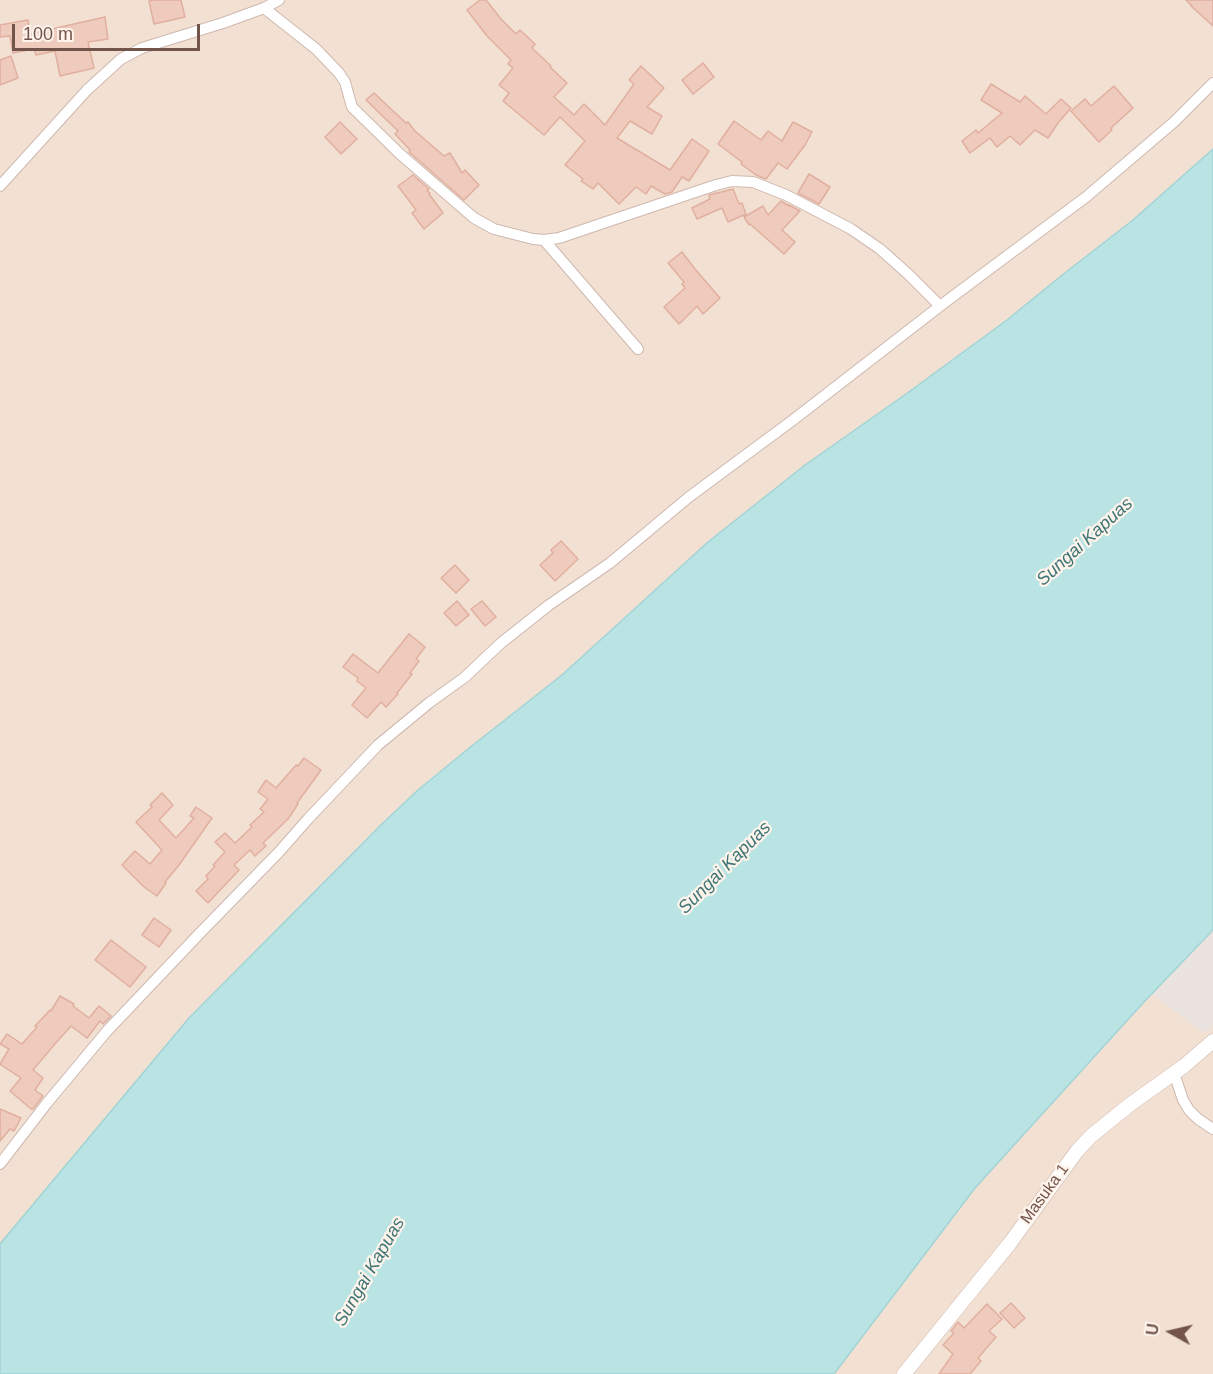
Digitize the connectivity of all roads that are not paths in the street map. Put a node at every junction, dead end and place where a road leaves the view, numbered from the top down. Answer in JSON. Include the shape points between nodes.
{"nodes":[{"id":1,"x":279,"y":0,"type":"edge"},
{"id":2,"x":264,"y":8,"type":"junction"},
{"id":3,"x":1213,"y":84,"type":"edge"},
{"id":4,"x":0,"y":186,"type":"edge"},
{"id":5,"x":544,"y":240,"type":"junction"},
{"id":6,"x":940,"y":306,"type":"junction"},
{"id":7,"x":638,"y":349,"type":"dead end"},
{"id":8,"x":1213,"y":1041,"type":"edge"},
{"id":9,"x":1174,"y":1073,"type":"junction"},
{"id":10,"x":1213,"y":1129,"type":"edge"},
{"id":11,"x":0,"y":1164,"type":"edge"},
{"id":12,"x":904,"y":1374,"type":"edge"}],
"edges":[{"from":1,"to":2,"type":"street"},
{"from":2,"to":4,"type":"street","via":[[142,48],[121,60],[87,90]]},
{"from":2,"to":5,"type":"street","via":[[316,49],[345,82],[352,107],[474,218],[494,229]]},
{"from":3,"to":6,"type":"street","via":[[1086,197]]},
{"from":5,"to":6,"type":"street","via":[[717,184],[753,182],[850,229],[880,249]]},
{"from":5,"to":7,"type":"street"},
{"from":6,"to":11,"type":"street","via":[[549,605],[378,745],[107,1031]]},
{"from":8,"to":9,"type":"street","name":"Masuka 1"},
{"from":9,"to":10,"type":"street","via":[[1189,1110]]},
{"from":9,"to":12,"type":"street","name":"Masuka 1","via":[[1077,1151]]}]}
